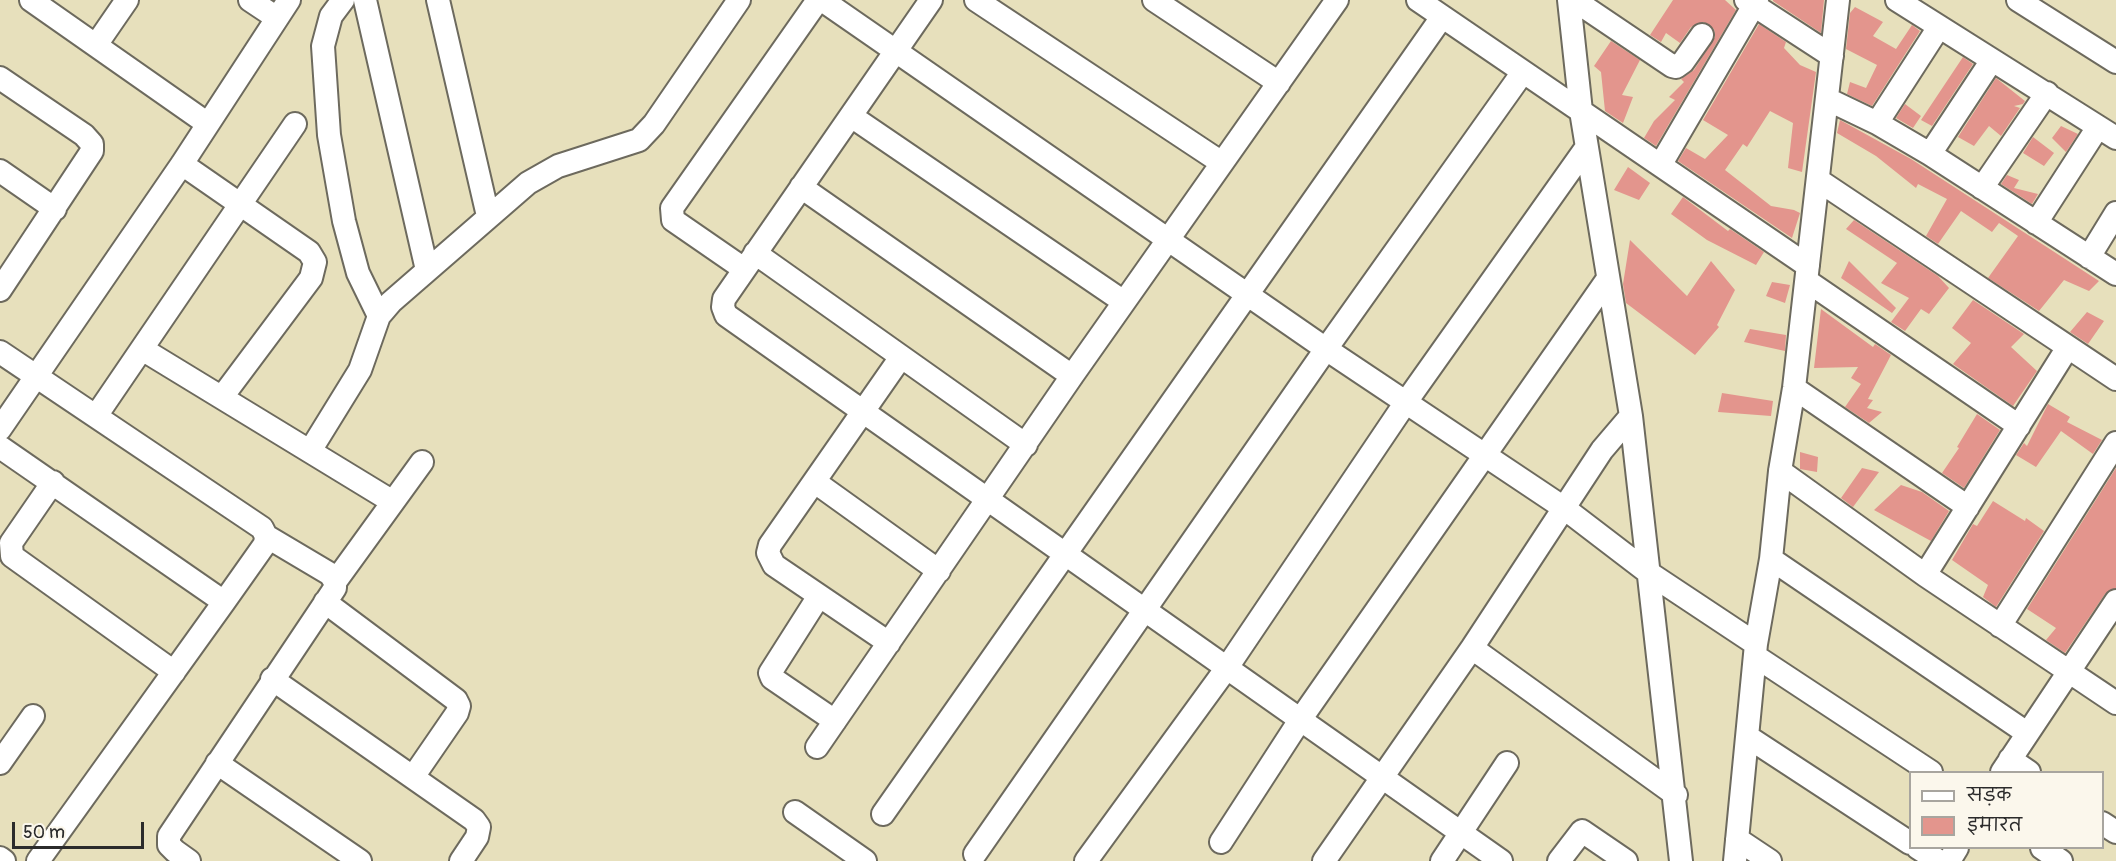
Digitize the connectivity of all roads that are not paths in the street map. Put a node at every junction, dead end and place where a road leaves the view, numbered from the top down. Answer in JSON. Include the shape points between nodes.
{"nodes":[{"id":1,"x":127,"y":0,"type":"edge"},
{"id":2,"x":250,"y":0,"type":"edge"},
{"id":3,"x":343,"y":0,"type":"edge"},
{"id":4,"x":365,"y":0,"type":"edge"},
{"id":5,"x":438,"y":0,"type":"edge"},
{"id":6,"x":739,"y":0,"type":"edge"},
{"id":7,"x":818,"y":0,"type":"edge"},
{"id":8,"x":822,"y":0,"type":"edge"},
{"id":9,"x":931,"y":0,"type":"edge"},
{"id":10,"x":976,"y":0,"type":"edge"},
{"id":11,"x":1154,"y":0,"type":"edge"},
{"id":12,"x":1418,"y":0,"type":"edge"},
{"id":13,"x":1569,"y":0,"type":"edge"},
{"id":14,"x":1574,"y":0,"type":"edge"},
{"id":15,"x":1838,"y":0,"type":"edge"},
{"id":16,"x":1897,"y":0,"type":"edge"},
{"id":17,"x":2018,"y":0,"type":"edge"},
{"id":18,"x":1753,"y":2,"type":"edge"},
{"id":19,"x":42,"y":3,"type":"edge"},
{"id":20,"x":1326,"y":4,"type":"edge"},
{"id":21,"x":283,"y":9,"type":"edge"},
{"id":22,"x":1442,"y":17,"type":"junction"},
{"id":23,"x":1939,"y":27,"type":"junction"},
{"id":24,"x":1702,"y":35,"type":"dead end"},
{"id":25,"x":96,"y":45,"type":"junction"},
{"id":26,"x":897,"y":50,"type":"junction"},
{"id":27,"x":1832,"y":56,"type":"junction"},
{"id":28,"x":1992,"y":60,"type":"junction"},
{"id":29,"x":2116,"y":62,"type":"edge"},
{"id":30,"x":1523,"y":72,"type":"junction"},
{"id":31,"x":0,"y":78,"type":"edge"},
{"id":32,"x":1279,"y":83,"type":"junction"},
{"id":33,"x":2047,"y":93,"type":"junction"},
{"id":34,"x":1827,"y":99,"type":"junction"},
{"id":35,"x":1581,"y":111,"type":"junction"},
{"id":36,"x":851,"y":116,"type":"junction"},
{"id":37,"x":1877,"y":123,"type":"junction"},
{"id":38,"x":208,"y":124,"type":"junction"},
{"id":39,"x":295,"y":124,"type":"dead end"},
{"id":40,"x":2107,"y":132,"type":"edge"},
{"id":41,"x":1586,"y":148,"type":"junction"},
{"id":42,"x":1930,"y":154,"type":"junction"},
{"id":43,"x":1222,"y":163,"type":"junction"},
{"id":44,"x":182,"y":164,"type":"junction"},
{"id":45,"x":1662,"y":164,"type":"junction"},
{"id":46,"x":0,"y":171,"type":"edge"},
{"id":47,"x":1818,"y":180,"type":"junction"},
{"id":48,"x":801,"y":187,"type":"junction"},
{"id":49,"x":1982,"y":188,"type":"junction"},
{"id":50,"x":241,"y":206,"type":"junction"},
{"id":51,"x":55,"y":209,"type":"junction"},
{"id":52,"x":2116,"y":213,"type":"edge"},
{"id":53,"x":488,"y":216,"type":"junction"},
{"id":54,"x":2036,"y":223,"type":"junction"},
{"id":55,"x":1168,"y":239,"type":"junction"},
{"id":56,"x":2089,"y":257,"type":"junction"},
{"id":57,"x":750,"y":261,"type":"junction"},
{"id":58,"x":8,"y":263,"type":"edge"},
{"id":59,"x":427,"y":270,"type":"junction"},
{"id":60,"x":1807,"y":273,"type":"junction"},
{"id":61,"x":2116,"y":274,"type":"edge"},
{"id":62,"x":1607,"y":280,"type":"junction"},
{"id":63,"x":0,"y":290,"type":"edge"},
{"id":64,"x":1247,"y":293,"type":"junction"},
{"id":65,"x":1124,"y":302,"type":"junction"},
{"id":66,"x":380,"y":316,"type":"junction"},
{"id":67,"x":2068,"y":347,"type":"junction"},
{"id":68,"x":142,"y":349,"type":"junction"},
{"id":69,"x":1326,"y":349,"type":"junction"},
{"id":70,"x":0,"y":352,"type":"edge"},
{"id":71,"x":901,"y":357,"type":"junction"},
{"id":72,"x":1072,"y":376,"type":"junction"},
{"id":73,"x":37,"y":377,"type":"junction"},
{"id":74,"x":2116,"y":379,"type":"edge"},
{"id":75,"x":1794,"y":388,"type":"junction"},
{"id":76,"x":222,"y":397,"type":"junction"},
{"id":77,"x":1406,"y":402,"type":"junction"},
{"id":78,"x":863,"y":414,"type":"junction"},
{"id":79,"x":96,"y":416,"type":"junction"},
{"id":80,"x":1631,"y":416,"type":"junction"},
{"id":81,"x":2019,"y":426,"type":"junction"},
{"id":82,"x":0,"y":429,"type":"edge"},
{"id":83,"x":2116,"y":443,"type":"edge"},
{"id":84,"x":1026,"y":445,"type":"junction"},
{"id":85,"x":0,"y":447,"type":"edge"},
{"id":86,"x":310,"y":451,"type":"junction"},
{"id":87,"x":1485,"y":454,"type":"junction"},
{"id":88,"x":422,"y":462,"type":"dead end"},
{"id":89,"x":1780,"y":471,"type":"junction"},
{"id":90,"x":53,"y":482,"type":"junction"},
{"id":91,"x":815,"y":482,"type":"junction"},
{"id":92,"x":988,"y":501,"type":"junction"},
{"id":93,"x":393,"y":502,"type":"junction"},
{"id":94,"x":1968,"y":507,"type":"junction"},
{"id":95,"x":1564,"y":508,"type":"junction"},
{"id":96,"x":266,"y":536,"type":"junction"},
{"id":97,"x":1066,"y":555,"type":"junction"},
{"id":98,"x":1771,"y":559,"type":"junction"},
{"id":99,"x":939,"y":571,"type":"junction"},
{"id":100,"x":1649,"y":573,"type":"junction"},
{"id":101,"x":1925,"y":575,"type":"junction"},
{"id":102,"x":335,"y":582,"type":"junction"},
{"id":103,"x":819,"y":596,"type":"junction"},
{"id":104,"x":224,"y":602,"type":"junction"},
{"id":105,"x":325,"y":602,"type":"junction"},
{"id":106,"x":2116,"y":602,"type":"edge"},
{"id":107,"x":1144,"y":610,"type":"junction"},
{"id":108,"x":2000,"y":626,"type":"junction"},
{"id":109,"x":889,"y":643,"type":"junction"},
{"id":110,"x":1472,"y":648,"type":"junction"},
{"id":111,"x":1756,"y":650,"type":"junction"},
{"id":112,"x":1226,"y":669,"type":"junction"},
{"id":113,"x":174,"y":672,"type":"junction"},
{"id":114,"x":2069,"y":673,"type":"junction"},
{"id":115,"x":272,"y":679,"type":"junction"},
{"id":116,"x":2116,"y":703,"type":"edge"},
{"id":117,"x":33,"y":716,"type":"dead end"},
{"id":118,"x":1300,"y":720,"type":"junction"},
{"id":119,"x":835,"y":721,"type":"junction"},
{"id":120,"x":2027,"y":733,"type":"junction"},
{"id":121,"x":1748,"y":738,"type":"junction"},
{"id":122,"x":817,"y":747,"type":"dead end"},
{"id":123,"x":0,"y":763,"type":"edge"},
{"id":124,"x":218,"y":763,"type":"junction"},
{"id":125,"x":1507,"y":763,"type":"dead end"},
{"id":126,"x":2006,"y":766,"type":"edge"},
{"id":127,"x":1930,"y":771,"type":"edge"},
{"id":128,"x":2025,"y":771,"type":"edge"},
{"id":129,"x":1381,"y":776,"type":"junction"},
{"id":130,"x":413,"y":777,"type":"junction"},
{"id":131,"x":1676,"y":795,"type":"junction"},
{"id":132,"x":795,"y":812,"type":"dead end"},
{"id":133,"x":883,"y":814,"type":"dead end"},
{"id":134,"x":1461,"y":833,"type":"junction"},
{"id":135,"x":1221,"y":842,"type":"dead end"},
{"id":136,"x":1909,"y":842,"type":"edge"},
{"id":137,"x":1920,"y":849,"type":"edge"},
{"id":138,"x":2043,"y":849,"type":"edge"},
{"id":139,"x":1736,"y":850,"type":"edge"},
{"id":140,"x":975,"y":854,"type":"dead end"},
{"id":141,"x":0,"y":858,"type":"edge"},
{"id":142,"x":4,"y":861,"type":"edge"},
{"id":143,"x":38,"y":861,"type":"edge"},
{"id":144,"x":189,"y":861,"type":"edge"},
{"id":145,"x":360,"y":861,"type":"edge"},
{"id":146,"x":461,"y":861,"type":"edge"},
{"id":147,"x":865,"y":861,"type":"edge"},
{"id":148,"x":1086,"y":861,"type":"edge"},
{"id":149,"x":1324,"y":861,"type":"edge"},
{"id":150,"x":1442,"y":861,"type":"edge"},
{"id":151,"x":1501,"y":861,"type":"edge"},
{"id":152,"x":1559,"y":861,"type":"edge"},
{"id":153,"x":1626,"y":861,"type":"edge"},
{"id":154,"x":1681,"y":861,"type":"edge"},
{"id":155,"x":1770,"y":861,"type":"edge"},
{"id":156,"x":1939,"y":861,"type":"edge"},
{"id":157,"x":2061,"y":861,"type":"edge"}],
"edges":[{"from":1,"to":25,"type":"street"},
{"from":2,"to":21,"type":"street"},
{"from":3,"to":66,"type":"street","via":[[331,16],[323,46],[329,135],[358,273]]},
{"from":4,"to":59,"type":"street"},
{"from":5,"to":53,"type":"street"},
{"from":6,"to":53,"type":"street","via":[[639,140],[558,166],[528,183]]},
{"from":7,"to":57,"type":"street","via":[[672,208],[673,220]]},
{"from":8,"to":26,"type":"street"},
{"from":9,"to":26,"type":"street"},
{"from":10,"to":43,"type":"street"},
{"from":11,"to":32,"type":"street"},
{"from":12,"to":22,"type":"street"},
{"from":13,"to":35,"type":"street"},
{"from":14,"to":24,"type":"street","via":[[1672,66],[1683,62]]},
{"from":15,"to":27,"type":"street"},
{"from":16,"to":23,"type":"street"},
{"from":17,"to":29,"type":"street"},
{"from":18,"to":27,"type":"street"},
{"from":18,"to":45,"type":"street"},
{"from":19,"to":25,"type":"street"},
{"from":20,"to":32,"type":"street"},
{"from":21,"to":38,"type":"street"},
{"from":22,"to":30,"type":"street"},
{"from":22,"to":64,"type":"street"},
{"from":23,"to":28,"type":"street"},
{"from":23,"to":37,"type":"street"},
{"from":25,"to":38,"type":"street"},
{"from":26,"to":36,"type":"street"},
{"from":26,"to":55,"type":"street"},
{"from":27,"to":34,"type":"street"},
{"from":28,"to":33,"type":"street"},
{"from":28,"to":42,"type":"street"},
{"from":30,"to":35,"type":"street"},
{"from":30,"to":69,"type":"street"},
{"from":31,"to":51,"type":"street","via":[[92,144],[87,162]]},
{"from":32,"to":43,"type":"street"},
{"from":33,"to":40,"type":"street"},
{"from":33,"to":49,"type":"street"},
{"from":34,"to":37,"type":"street"},
{"from":34,"to":47,"type":"street"},
{"from":35,"to":41,"type":"street"},
{"from":35,"to":45,"type":"street"},
{"from":36,"to":48,"type":"street"},
{"from":36,"to":65,"type":"street"},
{"from":37,"to":42,"type":"street"},
{"from":38,"to":44,"type":"street"},
{"from":39,"to":50,"type":"street"},
{"from":40,"to":54,"type":"street"},
{"from":41,"to":62,"type":"street"},
{"from":41,"to":77,"type":"street"},
{"from":42,"to":49,"type":"street"},
{"from":43,"to":55,"type":"street"},
{"from":44,"to":50,"type":"street"},
{"from":44,"to":73,"type":"street"},
{"from":45,"to":60,"type":"street"},
{"from":46,"to":51,"type":"street"},
{"from":47,"to":60,"type":"street"},
{"from":47,"to":67,"type":"street"},
{"from":48,"to":57,"type":"street"},
{"from":48,"to":72,"type":"street"},
{"from":49,"to":54,"type":"street"},
{"from":50,"to":68,"type":"street"},
{"from":50,"to":76,"type":"street","via":[[309,252],[316,268]]},
{"from":51,"to":58,"type":"street"},
{"from":52,"to":56,"type":"street"},
{"from":53,"to":59,"type":"street"},
{"from":54,"to":56,"type":"street"},
{"from":55,"to":64,"type":"street"},
{"from":55,"to":65,"type":"street"},
{"from":56,"to":61,"type":"street"},
{"from":57,"to":71,"type":"street"},
{"from":57,"to":78,"type":"street","via":[[724,299],[726,315]]},
{"from":58,"to":63,"type":"street"},
{"from":59,"to":66,"type":"street"},
{"from":60,"to":75,"type":"street"},
{"from":60,"to":81,"type":"street"},
{"from":62,"to":80,"type":"street"},
{"from":62,"to":87,"type":"street"},
{"from":64,"to":69,"type":"street"},
{"from":64,"to":97,"type":"street"},
{"from":65,"to":72,"type":"street"},
{"from":66,"to":86,"type":"street","via":[[360,370]]},
{"from":67,"to":74,"type":"street"},
{"from":67,"to":81,"type":"street"},
{"from":68,"to":76,"type":"street"},
{"from":68,"to":79,"type":"street"},
{"from":69,"to":77,"type":"street"},
{"from":69,"to":107,"type":"street"},
{"from":70,"to":73,"type":"street"},
{"from":71,"to":78,"type":"street"},
{"from":71,"to":84,"type":"street"},
{"from":72,"to":84,"type":"street"},
{"from":73,"to":79,"type":"street"},
{"from":73,"to":82,"type":"street"},
{"from":75,"to":89,"type":"street"},
{"from":75,"to":94,"type":"street"},
{"from":76,"to":86,"type":"street"},
{"from":77,"to":87,"type":"street"},
{"from":77,"to":112,"type":"street"},
{"from":78,"to":91,"type":"street"},
{"from":78,"to":92,"type":"street"},
{"from":79,"to":96,"type":"street","via":[[262,528]]},
{"from":80,"to":95,"type":"street","via":[[1602,450]]},
{"from":80,"to":100,"type":"street"},
{"from":81,"to":94,"type":"street"},
{"from":83,"to":108,"type":"street"},
{"from":84,"to":92,"type":"street"},
{"from":85,"to":90,"type":"street"},
{"from":86,"to":93,"type":"street"},
{"from":87,"to":95,"type":"street"},
{"from":87,"to":118,"type":"street"},
{"from":88,"to":93,"type":"street"},
{"from":89,"to":98,"type":"street"},
{"from":89,"to":101,"type":"street"},
{"from":90,"to":104,"type":"street"},
{"from":90,"to":113,"type":"street","via":[[11,543],[12,556]]},
{"from":91,"to":99,"type":"street"},
{"from":91,"to":103,"type":"street","via":[[768,553],[774,565]]},
{"from":92,"to":97,"type":"street"},
{"from":92,"to":99,"type":"street"},
{"from":93,"to":102,"type":"street"},
{"from":94,"to":101,"type":"street"},
{"from":95,"to":100,"type":"street"},
{"from":95,"to":110,"type":"street"},
{"from":96,"to":102,"type":"street","via":[[330,574]]},
{"from":96,"to":104,"type":"street","via":[[265,544]]},
{"from":97,"to":107,"type":"street"},
{"from":97,"to":133,"type":"street"},
{"from":98,"to":111,"type":"street"},
{"from":98,"to":120,"type":"street"},
{"from":99,"to":109,"type":"street"},
{"from":100,"to":111,"type":"street"},
{"from":100,"to":131,"type":"street"},
{"from":101,"to":108,"type":"street"},
{"from":102,"to":105,"type":"street"},
{"from":103,"to":109,"type":"street"},
{"from":103,"to":119,"type":"street","via":[[770,673]]},
{"from":104,"to":113,"type":"street"},
{"from":105,"to":115,"type":"street"},
{"from":105,"to":130,"type":"street","via":[[456,700],[459,706]]},
{"from":106,"to":114,"type":"street"},
{"from":107,"to":112,"type":"street"},
{"from":107,"to":140,"type":"street"},
{"from":108,"to":114,"type":"street"},
{"from":109,"to":119,"type":"street"},
{"from":110,"to":129,"type":"street"},
{"from":110,"to":131,"type":"street"},
{"from":111,"to":121,"type":"street"},
{"from":111,"to":127,"type":"street"},
{"from":112,"to":118,"type":"street"},
{"from":112,"to":148,"type":"street"},
{"from":113,"to":143,"type":"street"},
{"from":114,"to":116,"type":"street"},
{"from":114,"to":120,"type":"street"},
{"from":115,"to":124,"type":"street"},
{"from":115,"to":130,"type":"street"},
{"from":117,"to":123,"type":"street"},
{"from":118,"to":129,"type":"street"},
{"from":118,"to":135,"type":"street"},
{"from":119,"to":122,"type":"street"},
{"from":120,"to":126,"type":"street"},
{"from":121,"to":136,"type":"street"},
{"from":121,"to":139,"type":"street"},
{"from":124,"to":144,"type":"street","via":[[169,836],[169,845]]},
{"from":124,"to":145,"type":"street"},
{"from":125,"to":134,"type":"street"},
{"from":126,"to":128,"type":"street"},
{"from":129,"to":134,"type":"street"},
{"from":129,"to":149,"type":"street"},
{"from":130,"to":146,"type":"street","via":[[479,827]]},
{"from":131,"to":154,"type":"street"},
{"from":132,"to":147,"type":"street"},
{"from":134,"to":150,"type":"street"},
{"from":134,"to":151,"type":"street"},
{"from":137,"to":156,"type":"street"},
{"from":138,"to":157,"type":"street"},
{"from":139,"to":155,"type":"street"},
{"from":141,"to":142,"type":"street"},
{"from":152,"to":153,"type":"street","via":[[1582,831]]}]}
